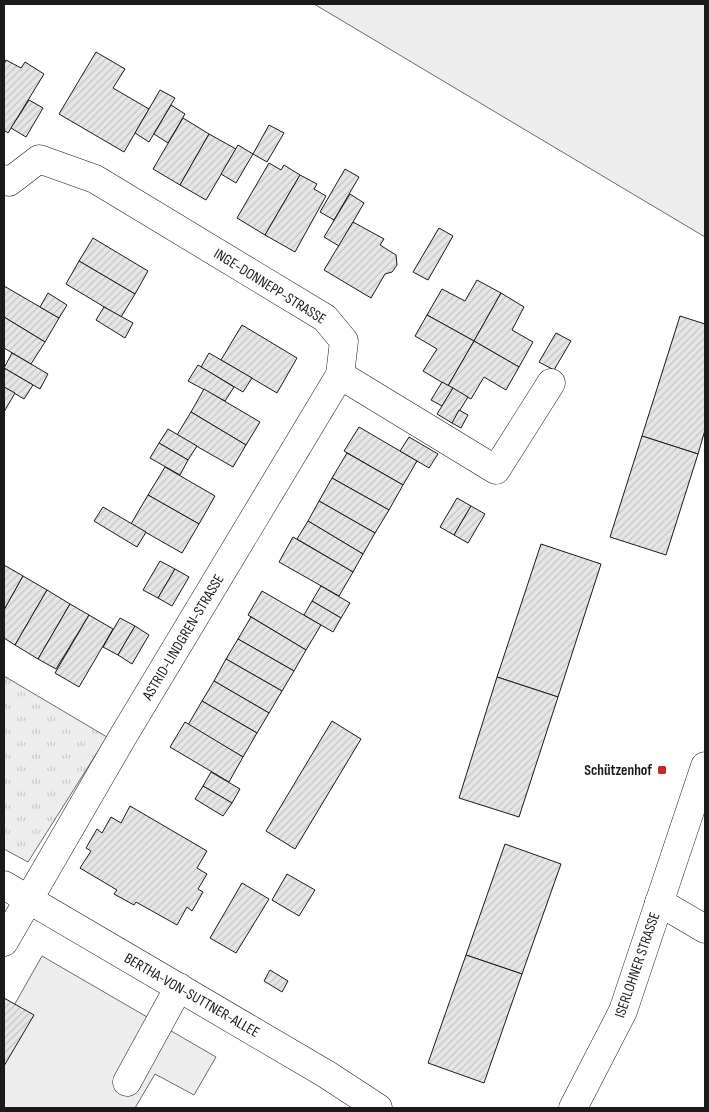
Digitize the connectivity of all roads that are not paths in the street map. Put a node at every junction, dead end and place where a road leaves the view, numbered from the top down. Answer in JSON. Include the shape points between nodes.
{"nodes":[{"id":1,"x":6,"y":185,"type":"edge"},
{"id":2,"x":340,"y":375,"type":"junction"},
{"id":3,"x":551,"y":383,"type":"dead end"},
{"id":4,"x":705,"y":766,"type":"edge"},
{"id":5,"x":4,"y":886,"type":"edge"},
{"id":6,"x":28,"y":900,"type":"junction"},
{"id":7,"x":658,"y":902,"type":"junction"},
{"id":8,"x":705,"y":929,"type":"edge"},
{"id":9,"x":4,"y":942,"type":"edge"},
{"id":10,"x":179,"y":987,"type":"junction"},
{"id":11,"x":127,"y":1082,"type":"dead end"},
{"id":12,"x":378,"y":1108,"type":"edge"},
{"id":13,"x":573,"y":1108,"type":"edge"}],
"edges":[{"from":1,"to":2,"type":"street","name":"INGE-DONNEPP-STRASSE","via":[[39,159],[95,179],[325,318],[344,341]]},
{"from":2,"to":3,"type":"street","via":[[496,470]]},
{"from":2,"to":6,"type":"street","name":"ASTRID-LINDGREN-STRASSE"},
{"from":4,"to":7,"type":"street","name":"ISERLOHNER STRASSE"},
{"from":5,"to":6,"type":"street","name":"BERTHA-VON-SUTTNER-ALLEE"},
{"from":6,"to":9,"type":"street","name":"ASTRID-LINDGREN-STRASSE"},
{"from":6,"to":10,"type":"street","name":"BERTHA-VON-SUTTNER-ALLEE"},
{"from":7,"to":8,"type":"street","name":"ISERLOHNER STRASSE"},
{"from":7,"to":13,"type":"street","name":"ISERLOHNER STRASSE","via":[[623,1011]]},
{"from":10,"to":11,"type":"street"},
{"from":10,"to":12,"type":"street","name":"BERTHA-VON-SUTTNER-ALLEE"}]}
